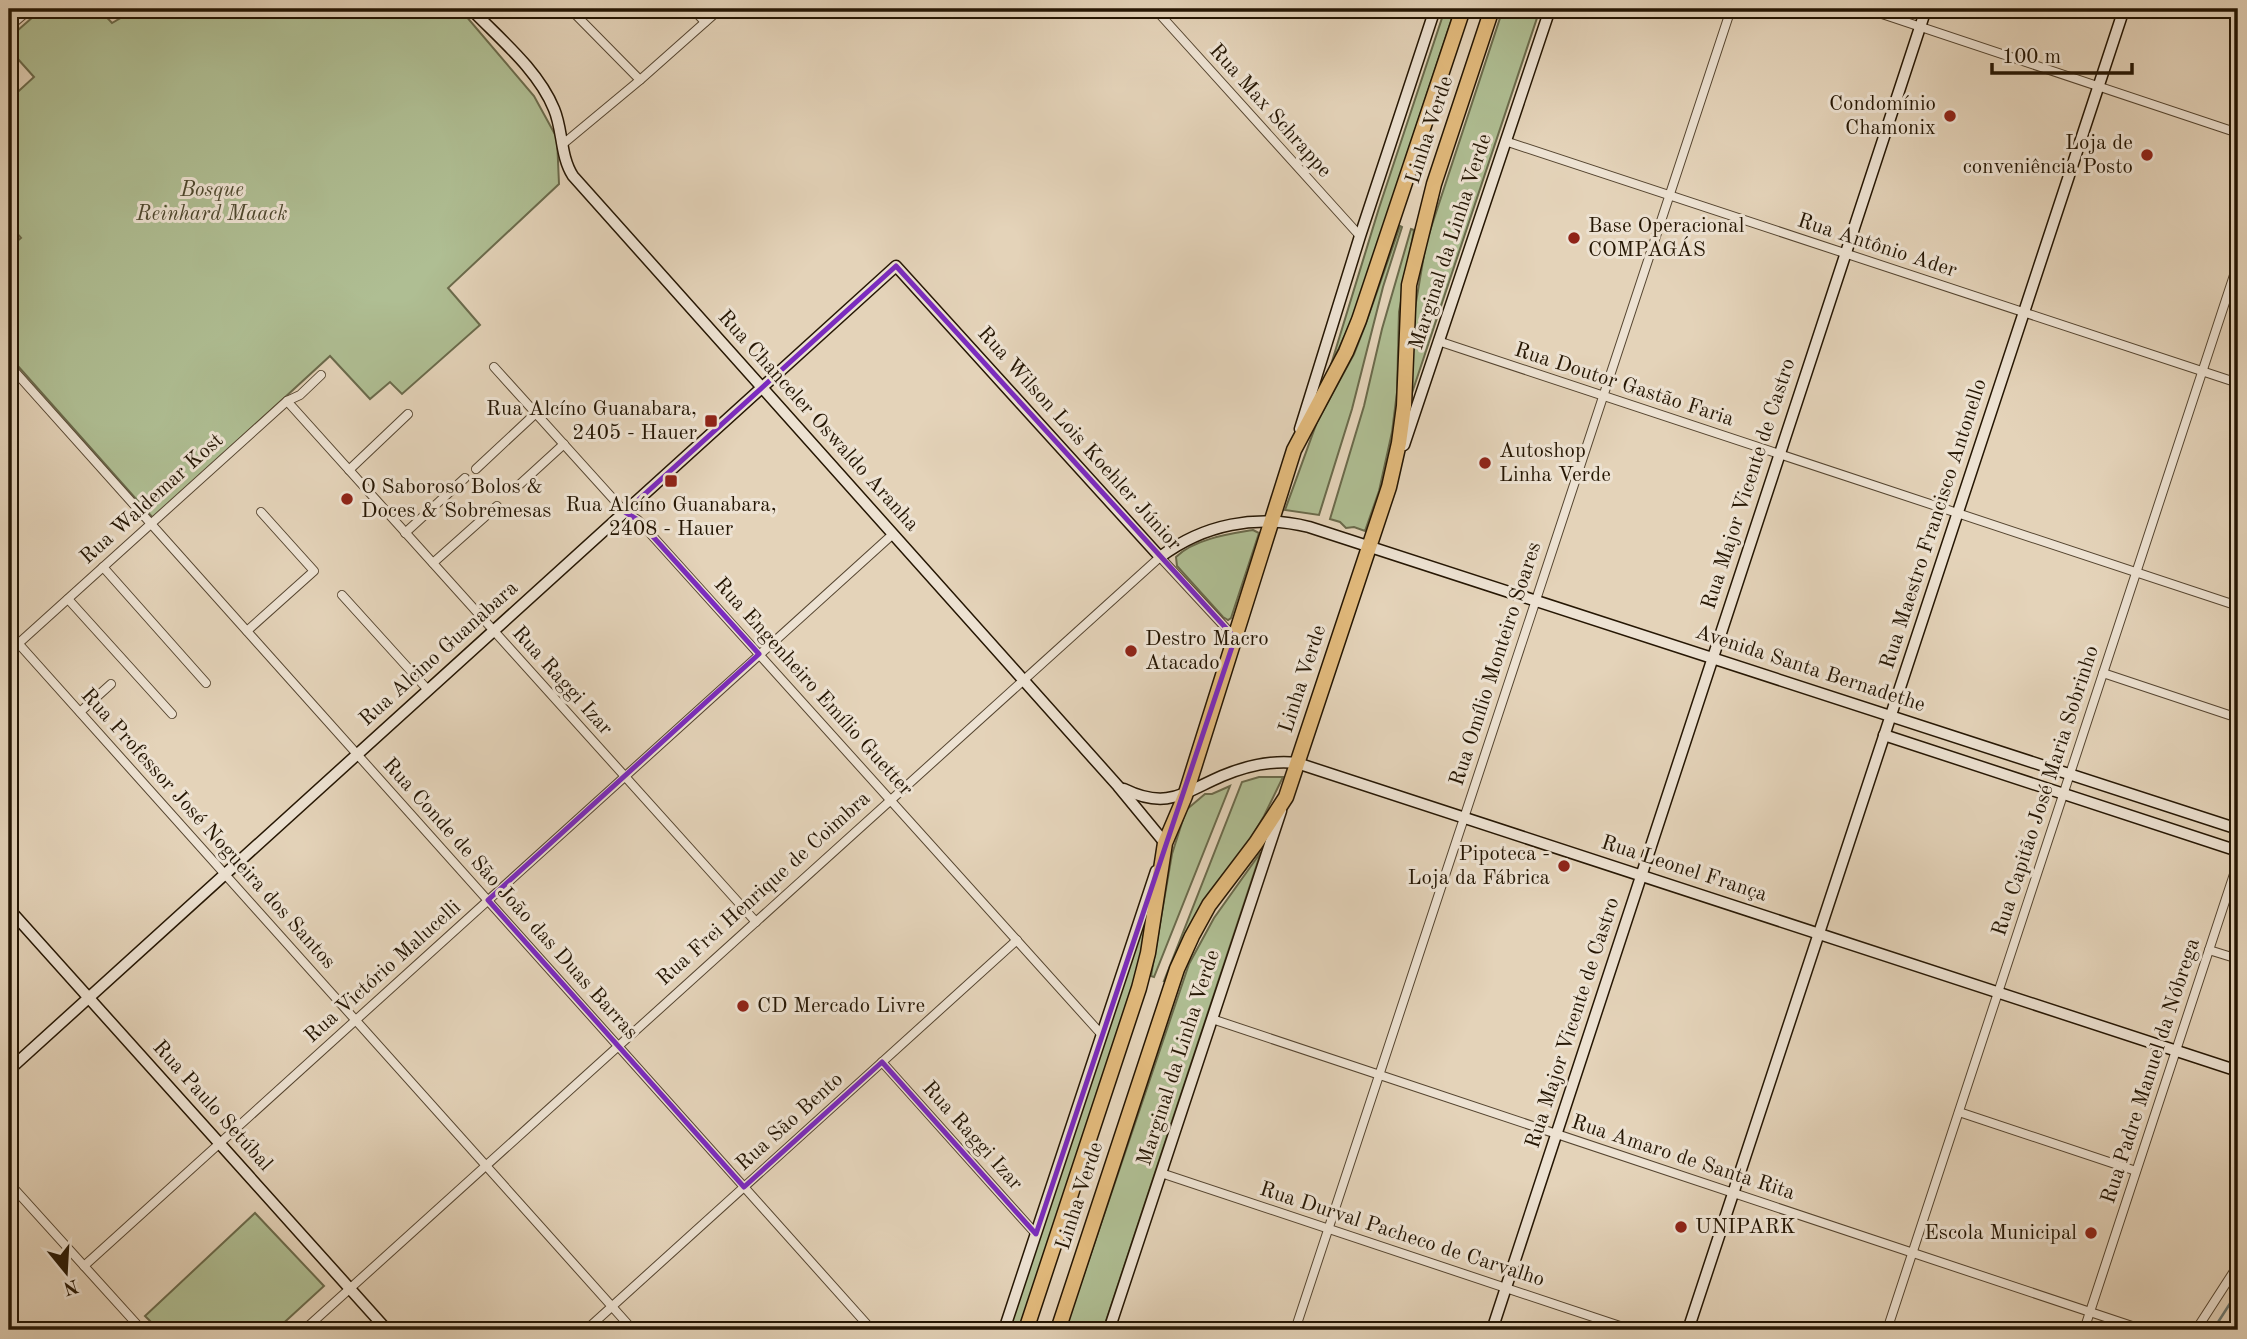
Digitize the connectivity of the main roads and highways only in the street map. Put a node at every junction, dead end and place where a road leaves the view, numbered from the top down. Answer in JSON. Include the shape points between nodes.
{"nodes":[{"id":1,"x":471,"y":9,"type":"edge"},
{"id":2,"x":1435,"y":9,"type":"edge"},
{"id":3,"x":1463,"y":9,"type":"edge"},
{"id":4,"x":1492,"y":9,"type":"edge"},
{"id":5,"x":1550,"y":9,"type":"edge"},
{"id":6,"x":1926,"y":9,"type":"edge"},
{"id":7,"x":2124,"y":9,"type":"edge"},
{"id":8,"x":896,"y":266,"type":"joint"},
{"id":9,"x":762,"y":387,"type":"junction"},
{"id":10,"x":1294,"y":450,"type":"junction"},
{"id":11,"x":1389,"y":487,"type":"junction"},
{"id":12,"x":1272,"y":520,"type":"junction"},
{"id":13,"x":1370,"y":545,"type":"junction"},
{"id":14,"x":1160,"y":556,"type":"joint"},
{"id":15,"x":1713,"y":657,"type":"junction"},
{"id":16,"x":1890,"y":716,"type":"junction"},
{"id":17,"x":1884,"y":735,"type":"junction"},
{"id":18,"x":1297,"y":763,"type":"junction"},
{"id":19,"x":1118,"y":786,"type":"junction"},
{"id":20,"x":1185,"y":796,"type":"junction"},
{"id":21,"x":1286,"y":797,"type":"junction"},
{"id":22,"x":2238,"y":830,"type":"edge"},
{"id":23,"x":1165,"y":843,"type":"junction"},
{"id":24,"x":2238,"y":851,"type":"edge"},
{"id":25,"x":1641,"y":876,"type":"junction"},
{"id":26,"x":9,"y":909,"type":"edge"},
{"id":27,"x":1819,"y":934,"type":"junction"},
{"id":28,"x":89,"y":997,"type":"junction"},
{"id":29,"x":9,"y":1070,"type":"edge"},
{"id":30,"x":2238,"y":1071,"type":"edge"},
{"id":31,"x":387,"y":1330,"type":"edge"},
{"id":32,"x":1004,"y":1330,"type":"edge"},
{"id":33,"x":1026,"y":1330,"type":"edge"},
{"id":34,"x":1058,"y":1330,"type":"edge"},
{"id":35,"x":1109,"y":1330,"type":"edge"},
{"id":36,"x":1492,"y":1330,"type":"edge"},
{"id":37,"x":1688,"y":1330,"type":"edge"}],
"edges":[{"from":1,"to":9,"type":"main road","name":"Rua Chanceler Oswaldo Aranha","via":[[543,89],[555,111],[566,164],[573,176]]},
{"from":2,"to":10,"type":"main road"},
{"from":3,"to":10,"type":"highway","name":"Linha Verde","via":[[1359,320]]},
{"from":4,"to":11,"type":"highway","name":"Linha Verde","via":[[1434,184],[1409,285],[1404,406]]},
{"from":5,"to":11,"type":"main road","name":"Marginal da Linha Verde"},
{"from":6,"to":15,"type":"main road","name":"Rua Major Vicente de Castro"},
{"from":7,"to":16,"type":"main road","name":"Rua Maestro Francisco Antonello"},
{"from":8,"to":9,"type":"main road","name":"Rua Alcino Guanabara"},
{"from":8,"to":14,"type":"main road","name":"Rua Wilson Lois Koehler Júnior"},
{"from":9,"to":19,"type":"main road","name":"Rua Chanceler Oswaldo Aranha"},
{"from":9,"to":28,"type":"main road","name":"Rua Alcino Guanabara"},
{"from":10,"to":12,"type":"highway","name":"Linha Verde"},
{"from":11,"to":13,"type":"highway","name":"Linha Verde"},
{"from":12,"to":13,"type":"main road","name":"Rua Frei Henrique de Coimbra"},
{"from":12,"to":14,"type":"main road","name":"Rua Frei Henrique de Coimbra","via":[[1206,531]]},
{"from":12,"to":20,"type":"highway","name":"Linha Verde"},
{"from":13,"to":15,"type":"main road","name":"Avenida Santa Bernadethe"},
{"from":13,"to":18,"type":"highway","name":"Linha Verde"},
{"from":15,"to":16,"type":"main road","name":"Avenida Santa Bernadethe"},
{"from":15,"to":25,"type":"main road","name":"Rua Major Vicente de Castro"},
{"from":16,"to":17,"type":"main road","name":"Rua Maestro Francisco Antonello"},
{"from":16,"to":22,"type":"main road","name":"Avenida Santa Bernadethe"},
{"from":17,"to":24,"type":"main road","name":"Avenida Santa Bernadethe"},
{"from":17,"to":27,"type":"main road","name":"Rua Maestro Francisco Antonello"},
{"from":18,"to":20,"type":"main road","name":"Rua Leonel França","via":[[1244,767]]},
{"from":18,"to":21,"type":"highway","name":"Linha Verde"},
{"from":18,"to":25,"type":"main road","name":"Rua Leonel França"},
{"from":19,"to":20,"type":"main road","name":"Rua Leonel França","via":[[1154,799]]},
{"from":19,"to":23,"type":"main road","name":"Rua Chanceler Oswaldo Aranha"},
{"from":20,"to":23,"type":"highway","name":"Linha Verde"},
{"from":21,"to":34,"type":"highway","name":"Linha Verde","via":[[1209,905],[1184,953]]},
{"from":21,"to":35,"type":"main road","name":"Marginal da Linha Verde"},
{"from":23,"to":32,"type":"main road"},
{"from":23,"to":33,"type":"highway","name":"Linha Verde","via":[[1144,970]]},
{"from":25,"to":27,"type":"main road","name":"Rua Leonel França"},
{"from":25,"to":36,"type":"main road","name":"Rua Major Vicente de Castro"},
{"from":26,"to":28,"type":"main road","name":"Rua Paulo Setúbal"},
{"from":27,"to":30,"type":"main road","name":"Rua Leonel França"},
{"from":27,"to":37,"type":"main road","name":"Rua Maestro Francisco Antonello"},
{"from":28,"to":29,"type":"main road","name":"Rua Alcino Guanabara"},
{"from":28,"to":31,"type":"main road","name":"Rua Paulo Setúbal"}]}
